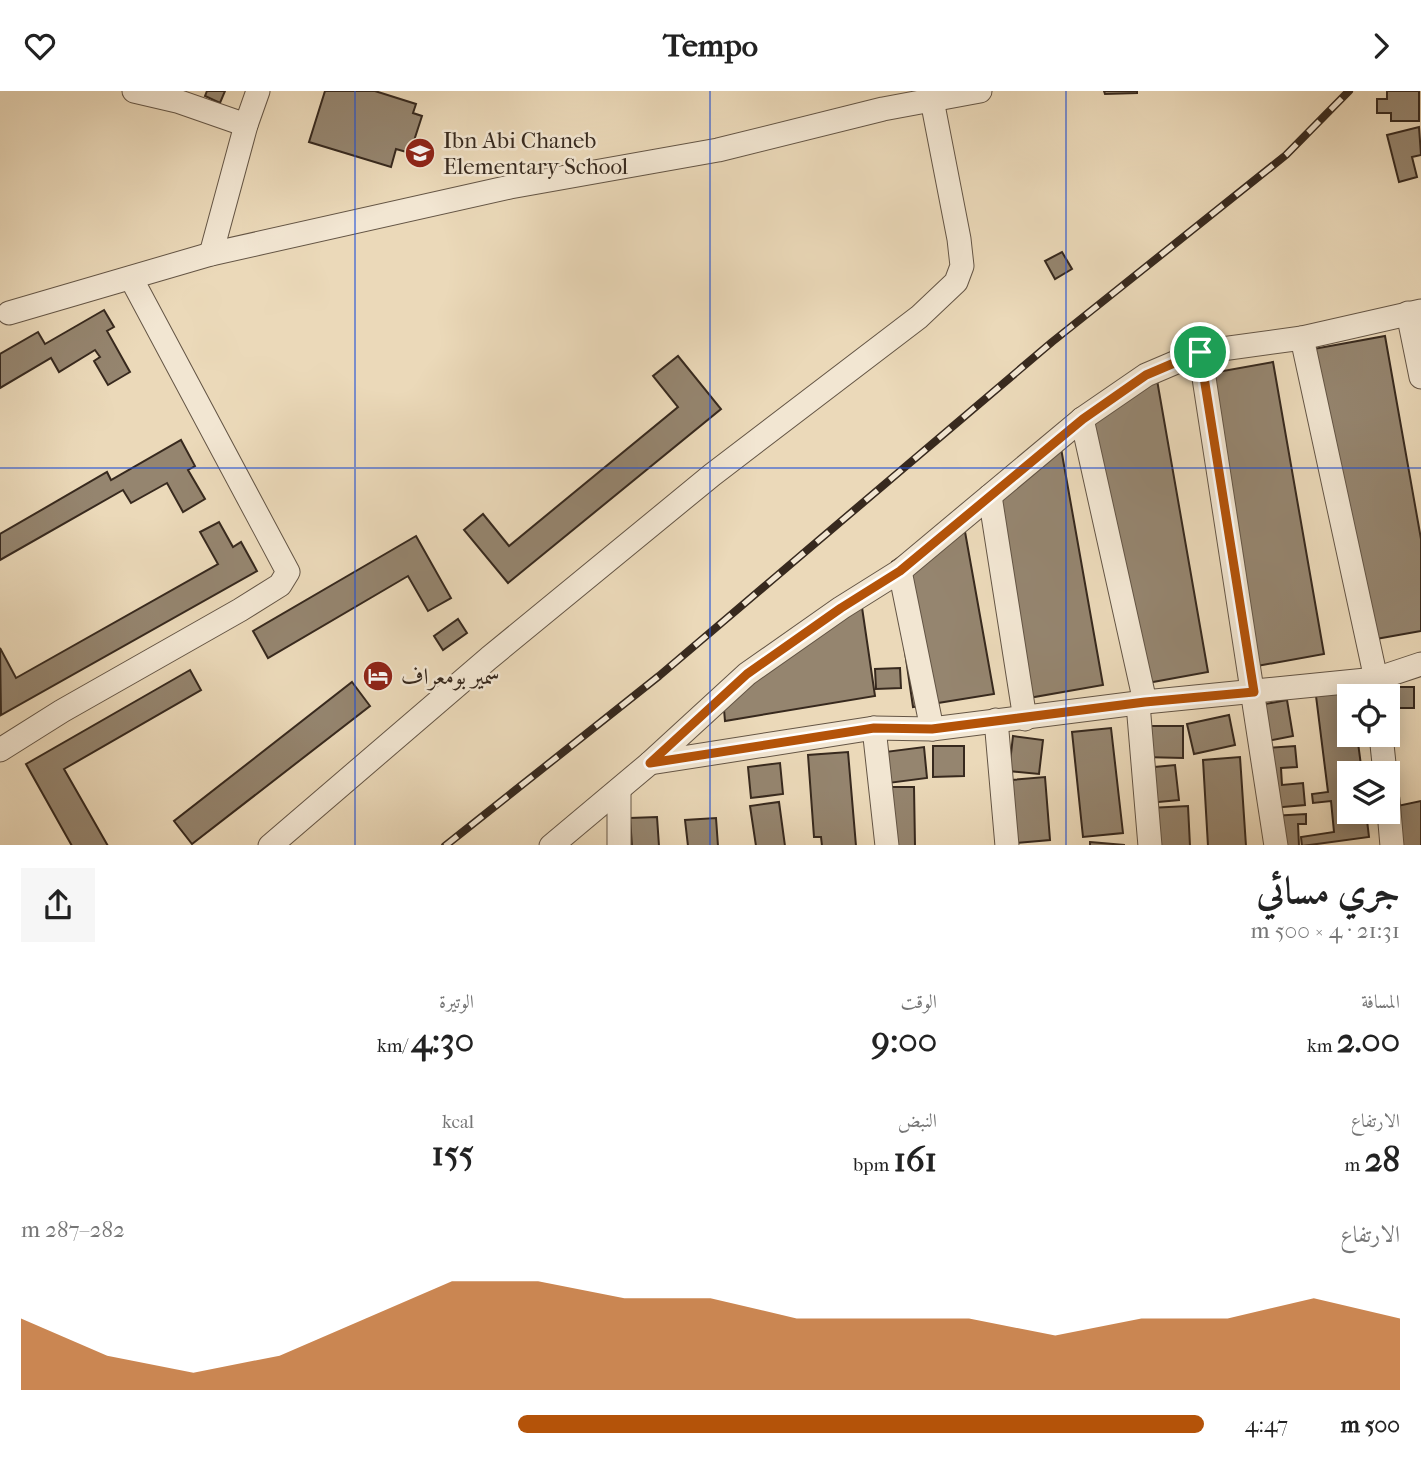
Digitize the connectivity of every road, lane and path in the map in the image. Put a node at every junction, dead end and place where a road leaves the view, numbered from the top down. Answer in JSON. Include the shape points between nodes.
{"nodes":[{"id":1,"x":134,"y":91,"type":"edge"},
{"id":2,"x":258,"y":91,"type":"edge"},
{"id":3,"x":980,"y":91,"type":"edge"},
{"id":4,"x":932,"y":100,"type":"junction"},
{"id":5,"x":246,"y":125,"type":"junction"},
{"id":6,"x":211,"y":254,"type":"junction"},
{"id":7,"x":131,"y":278,"type":"junction"},
{"id":8,"x":3,"y":309,"type":"edge"},
{"id":9,"x":1415,"y":312,"type":"edge"},
{"id":10,"x":1302,"y":338,"type":"junction"},
{"id":11,"x":1200,"y":352,"type":"junction"},
{"id":12,"x":1421,"y":377,"type":"edge"},
{"id":13,"x":1083,"y":419,"type":"junction"},
{"id":14,"x":990,"y":496,"type":"junction"},
{"id":15,"x":900,"y":571,"type":"junction"},
{"id":16,"x":1421,"y":664,"type":"edge"},
{"id":17,"x":1376,"y":684,"type":"edge"},
{"id":18,"x":1383,"y":684,"type":"edge"},
{"id":19,"x":1337,"y":689,"type":"edge"},
{"id":20,"x":1254,"y":692,"type":"junction"},
{"id":21,"x":1141,"y":703,"type":"junction"},
{"id":22,"x":1025,"y":719,"type":"junction"},
{"id":23,"x":996,"y":720,"type":"junction"},
{"id":24,"x":874,"y":728,"type":"junction"},
{"id":25,"x":932,"y":729,"type":"junction"},
{"id":26,"x":0,"y":750,"type":"edge"},
{"id":27,"x":650,"y":763,"type":"junction"},
{"id":28,"x":619,"y":790,"type":"junction"},
{"id":29,"x":1390,"y":824,"type":"edge"},
{"id":30,"x":270,"y":845,"type":"edge"},
{"id":31,"x":551,"y":845,"type":"edge"},
{"id":32,"x":619,"y":845,"type":"edge"},
{"id":33,"x":887,"y":845,"type":"edge"},
{"id":34,"x":1007,"y":845,"type":"edge"},
{"id":35,"x":1150,"y":845,"type":"edge"},
{"id":36,"x":1276,"y":845,"type":"edge"},
{"id":37,"x":1392,"y":845,"type":"edge"}],
"edges":[{"from":1,"to":5,"type":"street"},
{"from":2,"to":5,"type":"street"},
{"from":3,"to":4,"type":"street"},
{"from":4,"to":6,"type":"street","via":[[718,150],[510,187]]},
{"from":4,"to":30,"type":"street","via":[[959,239],[962,265],[956,282],[919,317],[712,475],[489,658]]},
{"from":5,"to":6,"type":"street"},
{"from":6,"to":7,"type":"street"},
{"from":7,"to":8,"type":"street"},
{"from":7,"to":26,"type":"street","via":[[288,572],[280,585],[250,604]]},
{"from":9,"to":10,"type":"street"},
{"from":9,"to":12,"type":"street"},
{"from":10,"to":11,"type":"street"},
{"from":10,"to":17,"type":"street"},
{"from":11,"to":13,"type":"street","via":[[1146,375]]},
{"from":11,"to":20,"type":"street"},
{"from":13,"to":14,"type":"street"},
{"from":13,"to":21,"type":"street"},
{"from":14,"to":15,"type":"street"},
{"from":14,"to":22,"type":"street"},
{"from":15,"to":25,"type":"street"},
{"from":15,"to":27,"type":"street","via":[[747,674]]},
{"from":16,"to":18,"type":"street"},
{"from":19,"to":20,"type":"street"},
{"from":20,"to":21,"type":"street"},
{"from":20,"to":36,"type":"street"},
{"from":21,"to":22,"type":"street"},
{"from":21,"to":35,"type":"street"},
{"from":22,"to":23,"type":"street"},
{"from":23,"to":25,"type":"street"},
{"from":23,"to":34,"type":"street"},
{"from":24,"to":25,"type":"street"},
{"from":24,"to":27,"type":"street"},
{"from":24,"to":33,"type":"street"},
{"from":27,"to":28,"type":"street"},
{"from":28,"to":31,"type":"street"},
{"from":28,"to":32,"type":"street"},
{"from":29,"to":37,"type":"street"}]}
